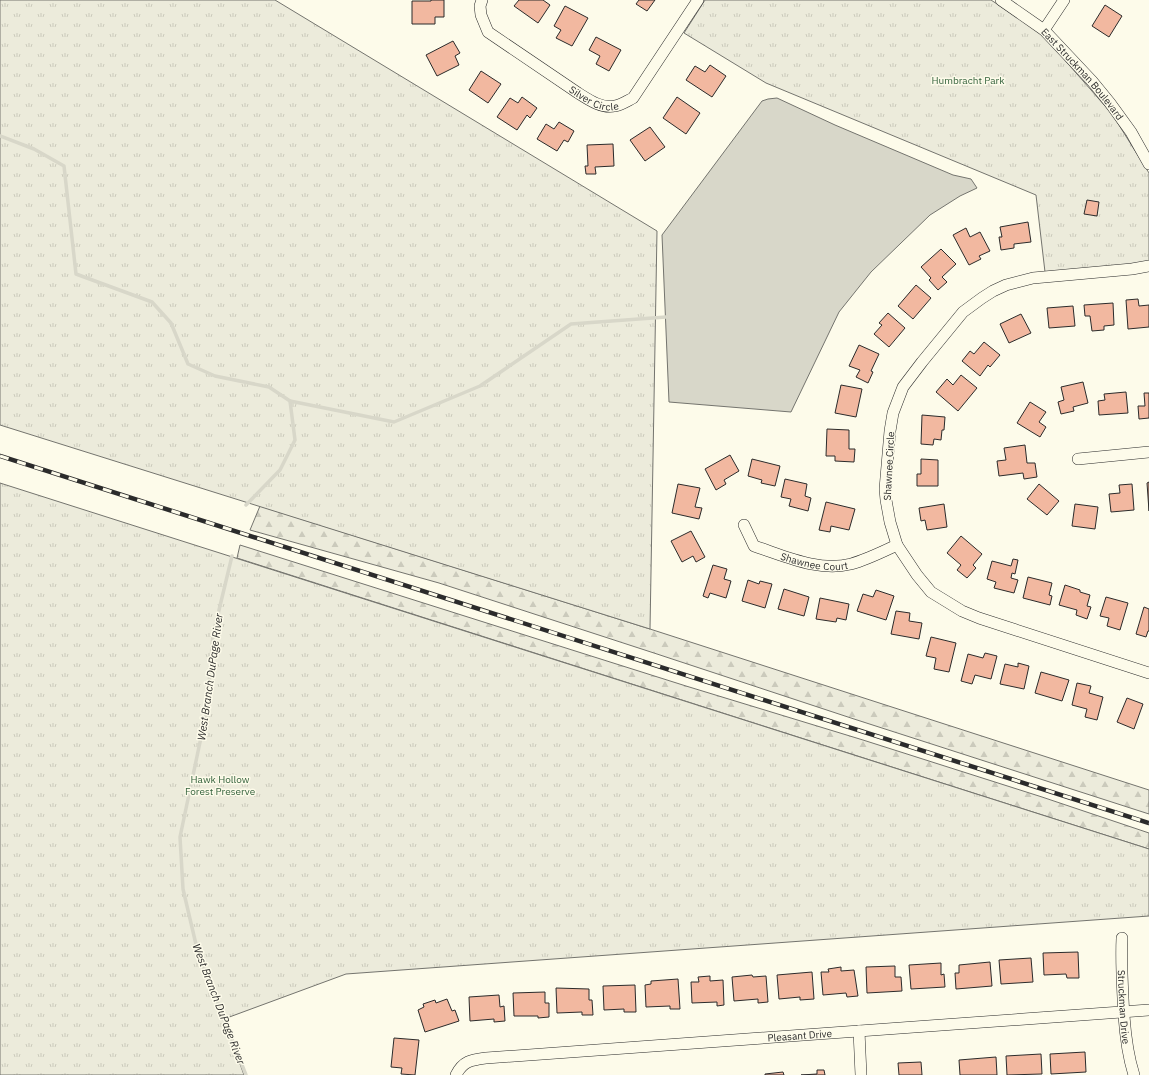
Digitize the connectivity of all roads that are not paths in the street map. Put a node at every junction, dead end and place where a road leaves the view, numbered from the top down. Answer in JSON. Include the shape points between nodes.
{"nodes":[{"id":1,"x":482,"y":0,"type":"edge"},
{"id":2,"x":698,"y":0,"type":"edge"},
{"id":3,"x":1001,"y":0,"type":"edge"},
{"id":4,"x":1064,"y":0,"type":"edge"},
{"id":5,"x":1044,"y":30,"type":"junction"},
{"id":6,"x":1149,"y":164,"type":"edge"},
{"id":7,"x":1149,"y":266,"type":"edge"},
{"id":8,"x":1149,"y":452,"type":"edge"},
{"id":9,"x":1078,"y":459,"type":"dead end"},
{"id":10,"x":744,"y":525,"type":"dead end"},
{"id":11,"x":897,"y":546,"type":"junction"},
{"id":12,"x":1149,"y":673,"type":"edge"},
{"id":13,"x":1122,"y":938,"type":"dead end"},
{"id":14,"x":1149,"y":1010,"type":"edge"},
{"id":15,"x":1124,"y":1011,"type":"junction"},
{"id":16,"x":859,"y":1031,"type":"junction"},
{"id":17,"x":456,"y":1075,"type":"edge"},
{"id":18,"x":861,"y":1075,"type":"edge"},
{"id":19,"x":1134,"y":1075,"type":"edge"}],
"edges":[{"from":1,"to":2,"type":"street","name":"Silver Circle","via":[[481,15],[488,32],[578,93],[593,102],[609,107],[633,98]]},
{"from":3,"to":5,"type":"street","name":"East Struckman Boulevard"},
{"from":4,"to":5,"type":"street"},
{"from":5,"to":6,"type":"street","name":"East Struckman Boulevard","via":[[1110,103],[1131,132]]},
{"from":7,"to":11,"type":"street","name":"Shawnee Circle","via":[[1020,281],[993,291],[963,312],[908,381],[893,413],[886,489],[887,512]]},
{"from":8,"to":9,"type":"street"},
{"from":10,"to":11,"type":"street","name":"Shawnee Court","via":[[754,546],[817,565],[850,564]]},
{"from":11,"to":12,"type":"street","name":"Shawnee Circle","via":[[931,592],[962,611]]},
{"from":13,"to":15,"type":"street","name":"Struckman Drive"},
{"from":14,"to":15,"type":"street","name":"Pleasant Drive"},
{"from":15,"to":16,"type":"street","name":"Pleasant Drive"},
{"from":15,"to":19,"type":"street","name":"Struckman Drive","via":[[1127,1046]]},
{"from":16,"to":17,"type":"street","name":"Pleasant Drive","via":[[474,1060],[462,1065]]},
{"from":16,"to":18,"type":"street"}]}
